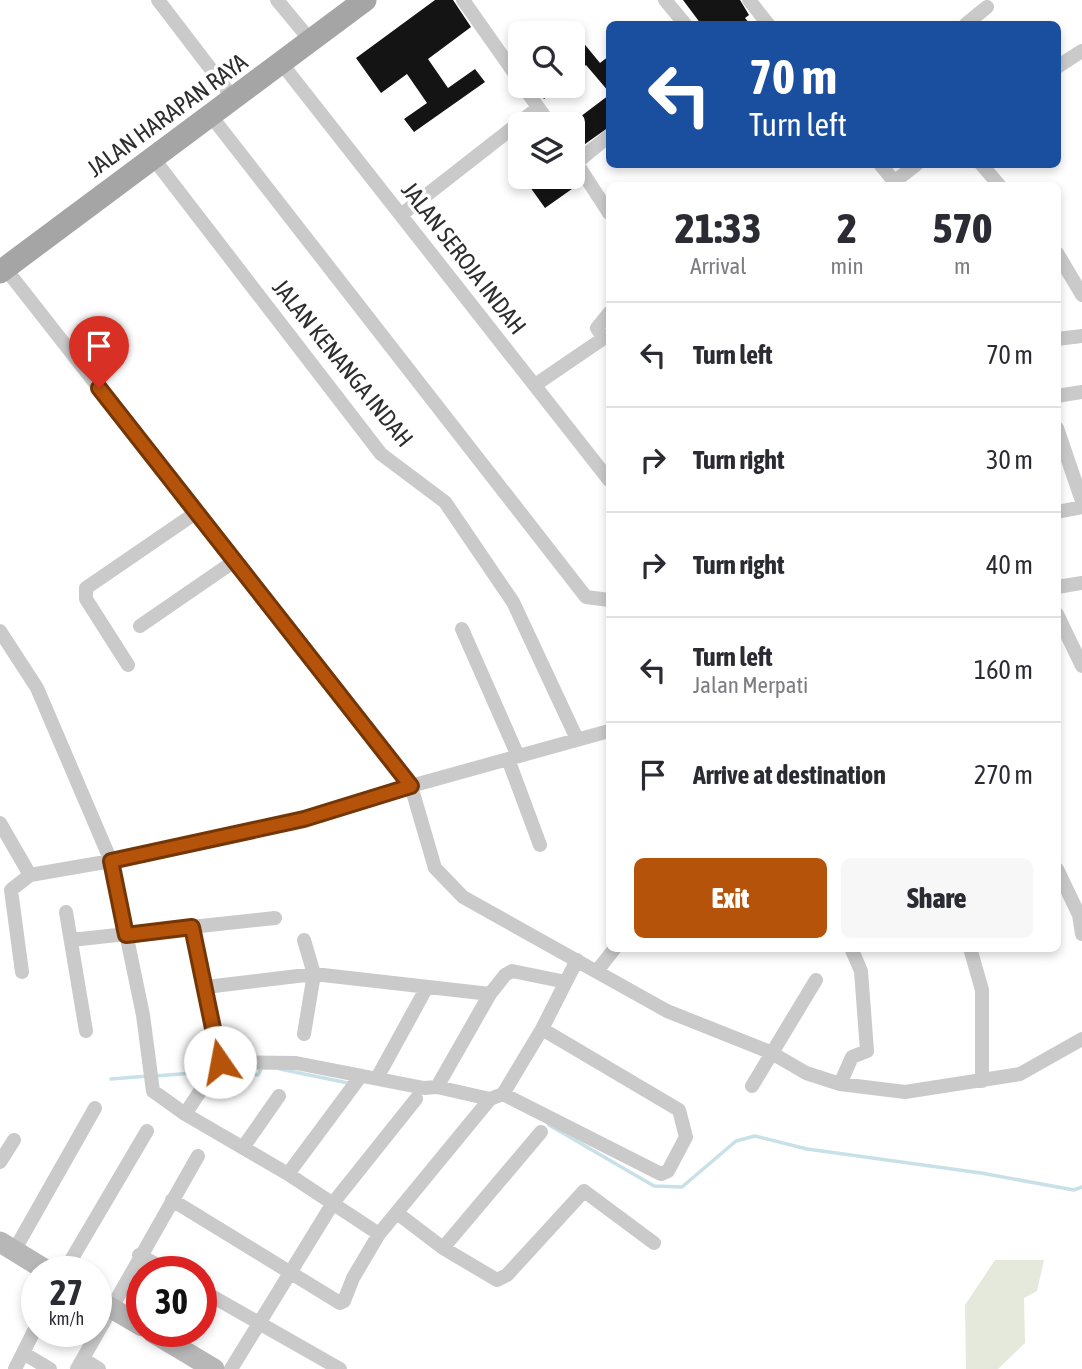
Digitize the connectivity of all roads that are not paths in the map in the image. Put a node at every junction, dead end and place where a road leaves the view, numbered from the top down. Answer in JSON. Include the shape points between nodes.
{"nodes":[{"id":1,"x":158,"y":0,"type":"edge"},
{"id":2,"x":277,"y":0,"type":"edge"},
{"id":3,"x":365,"y":0,"type":"edge"},
{"id":4,"x":463,"y":0,"type":"edge"},
{"id":5,"x":665,"y":0,"type":"edge"},
{"id":6,"x":749,"y":0,"type":"edge"},
{"id":7,"x":988,"y":7,"type":"dead end"},
{"id":8,"x":682,"y":21,"type":"edge"},
{"id":9,"x":766,"y":21,"type":"edge"},
{"id":10,"x":969,"y":21,"type":"edge"},
{"id":11,"x":311,"y":41,"type":"junction"},
{"id":12,"x":1082,"y":51,"type":"edge"},
{"id":13,"x":282,"y":64,"type":"junction"},
{"id":14,"x":508,"y":64,"type":"edge"},
{"id":15,"x":1061,"y":64,"type":"edge"},
{"id":16,"x":233,"y":98,"type":"junction"},
{"id":17,"x":531,"y":98,"type":"edge"},
{"id":18,"x":538,"y":108,"type":"junction"},
{"id":19,"x":541,"y":112,"type":"edge"},
{"id":20,"x":211,"y":116,"type":"junction"},
{"id":21,"x":606,"y":138,"type":"edge"},
{"id":22,"x":585,"y":152,"type":"edge"},
{"id":23,"x":153,"y":158,"type":"junction"},
{"id":24,"x":883,"y":168,"type":"edge"},
{"id":25,"x":912,"y":168,"type":"edge"},
{"id":26,"x":984,"y":168,"type":"edge"},
{"id":27,"x":585,"y":176,"type":"edge"},
{"id":28,"x":895,"y":182,"type":"edge"},
{"id":29,"x":897,"y":182,"type":"edge"},
{"id":30,"x":997,"y":182,"type":"edge"},
{"id":31,"x":606,"y":208,"type":"edge"},
{"id":32,"x":401,"y":215,"type":"junction"},
{"id":33,"x":1061,"y":260,"type":"edge"},
{"id":34,"x":2,"y":270,"type":"edge"},
{"id":35,"x":1082,"y":295,"type":"edge"},
{"id":36,"x":606,"y":317,"type":"edge"},
{"id":37,"x":1082,"y":336,"type":"edge"},
{"id":38,"x":1061,"y":339,"type":"edge"},
{"id":39,"x":535,"y":385,"type":"junction"},
{"id":40,"x":1082,"y":391,"type":"edge"},
{"id":41,"x":1061,"y":395,"type":"edge"},
{"id":42,"x":1061,"y":438,"type":"edge"},
{"id":43,"x":1082,"y":447,"type":"edge"},
{"id":44,"x":1066,"y":451,"type":"junction"},
{"id":45,"x":606,"y":476,"type":"edge"},
{"id":46,"x":1082,"y":501,"type":"edge"},
{"id":47,"x":1082,"y":507,"type":"edge"},
{"id":48,"x":1061,"y":511,"type":"edge"},
{"id":49,"x":197,"y":512,"type":"junction"},
{"id":50,"x":233,"y":562,"type":"junction"},
{"id":51,"x":1082,"y":583,"type":"edge"},
{"id":52,"x":1061,"y":586,"type":"edge"},
{"id":53,"x":606,"y":600,"type":"edge"},
{"id":54,"x":1061,"y":622,"type":"edge"},
{"id":55,"x":140,"y":626,"type":"dead end"},
{"id":56,"x":462,"y":629,"type":"dead end"},
{"id":57,"x":0,"y":631,"type":"edge"},
{"id":58,"x":128,"y":666,"type":"dead end"},
{"id":59,"x":1082,"y":666,"type":"edge"},
{"id":60,"x":606,"y":733,"type":"edge"},
{"id":61,"x":577,"y":739,"type":"junction"},
{"id":62,"x":513,"y":758,"type":"junction"},
{"id":63,"x":411,"y":786,"type":"junction"},
{"id":64,"x":0,"y":823,"type":"edge"},
{"id":65,"x":540,"y":845,"type":"dead end"},
{"id":66,"x":111,"y":861,"type":"junction"},
{"id":67,"x":30,"y":875,"type":"junction"},
{"id":68,"x":1061,"y":877,"type":"edge"},
{"id":69,"x":66,"y":912,"type":"dead end"},
{"id":70,"x":275,"y":918,"type":"dead end"},
{"id":71,"x":192,"y":927,"type":"junction"},
{"id":72,"x":1082,"y":934,"type":"edge"},
{"id":73,"x":126,"y":935,"type":"junction"},
{"id":74,"x":71,"y":940,"type":"junction"},
{"id":75,"x":304,"y":940,"type":"dead end"},
{"id":76,"x":612,"y":952,"type":"edge"},
{"id":77,"x":853,"y":952,"type":"edge"},
{"id":78,"x":971,"y":952,"type":"edge"},
{"id":79,"x":577,"y":960,"type":"junction"},
{"id":80,"x":597,"y":971,"type":"junction"},
{"id":81,"x":22,"y":972,"type":"dead end"},
{"id":82,"x":314,"y":974,"type":"junction"},
{"id":83,"x":817,"y":979,"type":"dead end"},
{"id":84,"x":566,"y":982,"type":"junction"},
{"id":85,"x":205,"y":987,"type":"junction"},
{"id":86,"x":427,"y":987,"type":"junction"},
{"id":87,"x":490,"y":994,"type":"junction"},
{"id":88,"x":542,"y":1029,"type":"junction"},
{"id":89,"x":86,"y":1031,"type":"dead end"},
{"id":90,"x":304,"y":1034,"type":"dead end"},
{"id":91,"x":1082,"y":1039,"type":"edge"},
{"id":92,"x":770,"y":1052,"type":"junction"},
{"id":93,"x":360,"y":1077,"type":"junction"},
{"id":94,"x":209,"y":1078,"type":"dead end"},
{"id":95,"x":377,"y":1078,"type":"junction"},
{"id":96,"x":982,"y":1081,"type":"junction"},
{"id":97,"x":840,"y":1084,"type":"junction"},
{"id":98,"x":752,"y":1086,"type":"dead end"},
{"id":99,"x":437,"y":1087,"type":"junction"},
{"id":100,"x":279,"y":1096,"type":"dead end"},
{"id":101,"x":497,"y":1097,"type":"junction"},
{"id":102,"x":415,"y":1099,"type":"dead end"},
{"id":103,"x":95,"y":1108,"type":"dead end"},
{"id":104,"x":185,"y":1114,"type":"junction"},
{"id":105,"x":147,"y":1131,"type":"dead end"},
{"id":106,"x":541,"y":1132,"type":"dead end"},
{"id":107,"x":13,"y":1140,"type":"dead end"},
{"id":108,"x":244,"y":1146,"type":"junction"},
{"id":109,"x":198,"y":1156,"type":"dead end"},
{"id":110,"x":0,"y":1162,"type":"edge"},
{"id":111,"x":288,"y":1174,"type":"junction"},
{"id":112,"x":172,"y":1200,"type":"junction"},
{"id":113,"x":333,"y":1203,"type":"junction"},
{"id":114,"x":397,"y":1213,"type":"junction"},
{"id":115,"x":379,"y":1234,"type":"junction"},
{"id":116,"x":654,"y":1243,"type":"dead end"},
{"id":117,"x":7,"y":1246,"type":"edge"},
{"id":118,"x":443,"y":1248,"type":"junction"},
{"id":119,"x":139,"y":1255,"type":"joint"},
{"id":120,"x":23,"y":1256,"type":"edge"},
{"id":121,"x":73,"y":1256,"type":"edge"},
{"id":122,"x":289,"y":1272,"type":"junction"},
{"id":123,"x":112,"y":1291,"type":"edge"},
{"id":124,"x":217,"y":1300,"type":"edge"},
{"id":125,"x":258,"y":1324,"type":"junction"},
{"id":126,"x":26,"y":1347,"type":"edge"},
{"id":127,"x":86,"y":1347,"type":"edge"},
{"id":128,"x":177,"y":1347,"type":"edge"},
{"id":129,"x":23,"y":1353,"type":"junction"},
{"id":130,"x":80,"y":1364,"type":"edge"},
{"id":131,"x":15,"y":1369,"type":"edge"},
{"id":132,"x":50,"y":1369,"type":"edge"},
{"id":133,"x":99,"y":1369,"type":"edge"},
{"id":134,"x":214,"y":1369,"type":"edge"},
{"id":135,"x":231,"y":1369,"type":"edge"},
{"id":136,"x":340,"y":1369,"type":"edge"}],
"edges":[{"from":1,"to":16,"type":"street"},
{"from":2,"to":11,"type":"street"},
{"from":3,"to":11,"type":"main road","name":"JALAN HARAPAN RAYA"},
{"from":4,"to":14,"type":"street"},
{"from":5,"to":8,"type":"street"},
{"from":6,"to":9,"type":"street"},
{"from":7,"to":10,"type":"street"},
{"from":11,"to":13,"type":"main road","name":"JALAN HARAPAN RAYA"},
{"from":12,"to":15,"type":"street"},
{"from":13,"to":16,"type":"main road","name":"JALAN HARAPAN RAYA"},
{"from":13,"to":32,"type":"street","name":"JALAN SEROJA INDAH"},
{"from":16,"to":20,"type":"main road","name":"JALAN HARAPAN RAYA"},
{"from":17,"to":18,"type":"street"},
{"from":18,"to":19,"type":"street"},
{"from":18,"to":32,"type":"street"},
{"from":20,"to":23,"type":"main road","name":"JALAN HARAPAN RAYA"},
{"from":20,"to":53,"type":"street","via":[[586,597]]},
{"from":21,"to":22,"type":"street"},
{"from":23,"to":34,"type":"main road","name":"JALAN HARAPAN RAYA"},
{"from":23,"to":61,"type":"street","name":"JALAN KENANGA INDAH","via":[[381,454],[445,502],[513,603]]},
{"from":24,"to":28,"type":"street"},
{"from":25,"to":29,"type":"street"},
{"from":26,"to":30,"type":"street"},
{"from":27,"to":31,"type":"street"},
{"from":32,"to":39,"type":"street","name":"JALAN SEROJA INDAH"},
{"from":33,"to":35,"type":"street"},
{"from":34,"to":49,"type":"street"},
{"from":36,"to":39,"type":"street","via":[[597,328],[601,340]]},
{"from":37,"to":38,"type":"street"},
{"from":39,"to":45,"type":"street","name":"JALAN SEROJA INDAH"},
{"from":40,"to":41,"type":"street"},
{"from":42,"to":44,"type":"street"},
{"from":43,"to":44,"type":"street"},
{"from":44,"to":46,"type":"street"},
{"from":47,"to":48,"type":"street"},
{"from":49,"to":50,"type":"street"},
{"from":49,"to":58,"type":"street","via":[[86,588],[86,599]]},
{"from":50,"to":55,"type":"street"},
{"from":50,"to":63,"type":"street"},
{"from":51,"to":52,"type":"street"},
{"from":54,"to":59,"type":"street"},
{"from":56,"to":62,"type":"street"},
{"from":57,"to":66,"type":"street","via":[[37,688]]},
{"from":60,"to":61,"type":"street"},
{"from":61,"to":62,"type":"street"},
{"from":62,"to":63,"type":"street"},
{"from":62,"to":65,"type":"street"},
{"from":63,"to":66,"type":"street","via":[[304,819]]},
{"from":63,"to":79,"type":"street","via":[[442,878],[463,897]]},
{"from":64,"to":67,"type":"street"},
{"from":66,"to":67,"type":"street"},
{"from":66,"to":73,"type":"street"},
{"from":67,"to":81,"type":"street","via":[[11,890]]},
{"from":68,"to":72,"type":"street","via":[[1080,915]]},
{"from":69,"to":74,"type":"street"},
{"from":70,"to":71,"type":"street"},
{"from":71,"to":73,"type":"street"},
{"from":71,"to":85,"type":"street"},
{"from":73,"to":74,"type":"street"},
{"from":73,"to":104,"type":"street","via":[[143,1015],[150,1086]]},
{"from":74,"to":89,"type":"street"},
{"from":75,"to":82,"type":"street"},
{"from":76,"to":80,"type":"street"},
{"from":77,"to":97,"type":"street","via":[[861,971],[867,1051],[852,1056]]},
{"from":78,"to":96,"type":"street","via":[[982,990]]},
{"from":79,"to":80,"type":"street"},
{"from":79,"to":84,"type":"street"},
{"from":80,"to":92,"type":"street","via":[[674,1015]]},
{"from":82,"to":85,"type":"street"},
{"from":82,"to":86,"type":"street"},
{"from":82,"to":90,"type":"street"},
{"from":83,"to":92,"type":"street"},
{"from":84,"to":87,"type":"street","via":[[512,971]]},
{"from":84,"to":88,"type":"street"},
{"from":85,"to":93,"type":"street","via":[[220,1062],[296,1063]]},
{"from":86,"to":87,"type":"street"},
{"from":86,"to":95,"type":"street"},
{"from":87,"to":99,"type":"street"},
{"from":88,"to":101,"type":"street"},
{"from":88,"to":101,"type":"street","via":[[678,1110],[686,1137],[668,1171],[661,1174]]},
{"from":91,"to":96,"type":"street","via":[[1025,1072]]},
{"from":92,"to":97,"type":"street","via":[[801,1071]]},
{"from":92,"to":98,"type":"street"},
{"from":93,"to":95,"type":"street"},
{"from":93,"to":111,"type":"street"},
{"from":94,"to":104,"type":"street"},
{"from":95,"to":99,"type":"street"},
{"from":96,"to":97,"type":"street","via":[[905,1092]]},
{"from":99,"to":101,"type":"street"},
{"from":100,"to":108,"type":"street"},
{"from":101,"to":114,"type":"street"},
{"from":102,"to":113,"type":"street"},
{"from":103,"to":117,"type":"street"},
{"from":104,"to":108,"type":"street"},
{"from":105,"to":121,"type":"street"},
{"from":106,"to":118,"type":"street"},
{"from":107,"to":110,"type":"street"},
{"from":108,"to":111,"type":"street"},
{"from":109,"to":112,"type":"street"},
{"from":111,"to":113,"type":"street"},
{"from":112,"to":119,"type":"street"},
{"from":112,"to":122,"type":"street"},
{"from":113,"to":115,"type":"street"},
{"from":113,"to":122,"type":"street"},
{"from":114,"to":115,"type":"street"},
{"from":114,"to":118,"type":"street"},
{"from":115,"to":122,"type":"street","via":[[340,1303]]},
{"from":116,"to":118,"type":"street","via":[[584,1191],[501,1279]]},
{"from":117,"to":120,"type":"street"},
{"from":119,"to":123,"type":"street"},
{"from":122,"to":125,"type":"street"},
{"from":124,"to":125,"type":"street"},
{"from":125,"to":135,"type":"street"},
{"from":125,"to":136,"type":"street"},
{"from":126,"to":129,"type":"street"},
{"from":127,"to":130,"type":"street"},
{"from":128,"to":134,"type":"street"},
{"from":129,"to":131,"type":"street"},
{"from":129,"to":132,"type":"street"},
{"from":130,"to":133,"type":"street"}]}
